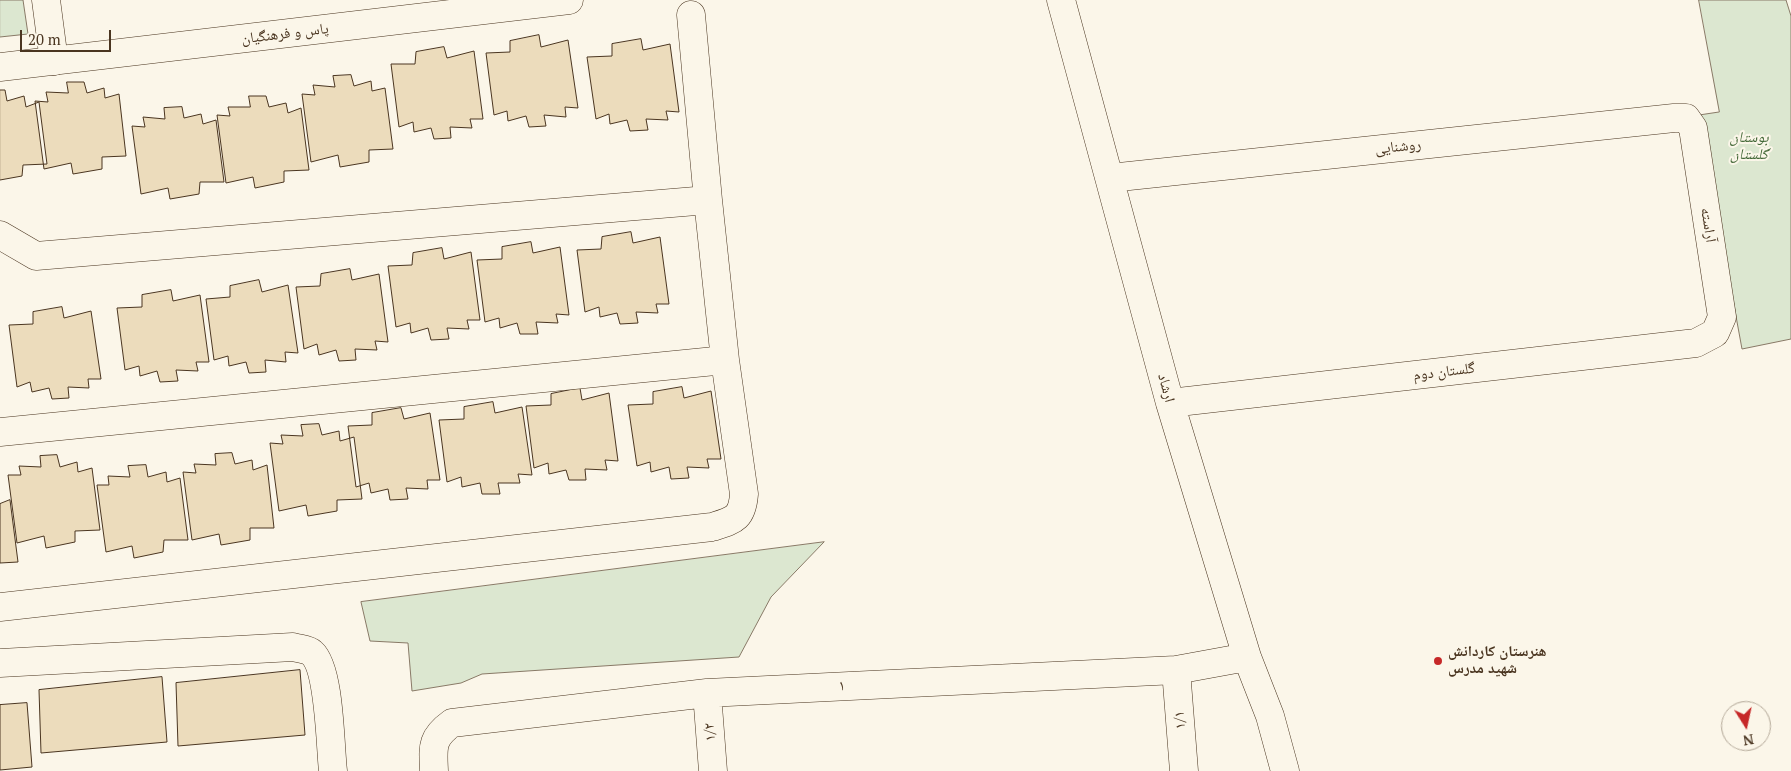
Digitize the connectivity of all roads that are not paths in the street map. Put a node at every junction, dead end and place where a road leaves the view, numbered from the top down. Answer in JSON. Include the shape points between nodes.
{"nodes":[{"id":1,"x":46,"y":0,"type":"edge"},
{"id":2,"x":569,"y":0,"type":"edge"},
{"id":3,"x":1061,"y":0,"type":"edge"},
{"id":4,"x":691,"y":14,"type":"dead end"},
{"id":5,"x":54,"y":61,"type":"junction"},
{"id":6,"x":0,"y":67,"type":"edge"},
{"id":7,"x":1686,"y":118,"type":"joint"},
{"id":8,"x":1110,"y":178,"type":"junction"},
{"id":9,"x":708,"y":200,"type":"junction"},
{"id":10,"x":0,"y":235,"type":"edge"},
{"id":11,"x":1715,"y":333,"type":"joint"},
{"id":12,"x":725,"y":360,"type":"junction"},
{"id":13,"x":1170,"y":403,"type":"junction"},
{"id":14,"x":0,"y":432,"type":"edge"},
{"id":15,"x":0,"y":607,"type":"edge"},
{"id":16,"x":1247,"y":657,"type":"junction"},
{"id":17,"x":0,"y":663,"type":"edge"},
{"id":18,"x":1176,"y":670,"type":"junction"},
{"id":19,"x":706,"y":693,"type":"junction"},
{"id":20,"x":332,"y":771,"type":"edge"},
{"id":21,"x":434,"y":771,"type":"edge"},
{"id":22,"x":713,"y":771,"type":"edge"},
{"id":23,"x":1184,"y":771,"type":"edge"},
{"id":24,"x":1285,"y":771,"type":"edge"}],
"edges":[{"from":1,"to":5,"type":"street"},
{"from":2,"to":5,"type":"street","name":"پاس و فرهنگیان"},
{"from":3,"to":8,"type":"street","name":"ارشاد"},
{"from":4,"to":9,"type":"street"},
{"from":5,"to":6,"type":"street","name":"پاس و فرهنگیان"},
{"from":7,"to":8,"type":"street","name":"روشنایی"},
{"from":7,"to":11,"type":"street","name":"آراسته","via":[[1693,128],[1722,318]]},
{"from":8,"to":13,"type":"street","name":"ارشاد"},
{"from":9,"to":10,"type":"street","via":[[36,256]]},
{"from":9,"to":12,"type":"street"},
{"from":11,"to":13,"type":"street","name":"گلستان دوم","via":[[1696,342]]},
{"from":12,"to":14,"type":"street"},
{"from":12,"to":15,"type":"street","via":[[744,494],[743,509],[732,521],[712,528]]},
{"from":13,"to":16,"type":"street","name":"ارشاد"},
{"from":16,"to":18,"type":"street","name":"۱"},
{"from":16,"to":24,"type":"street","name":"ارشاد","via":[[1270,716]]},
{"from":17,"to":20,"type":"street","via":[[293,647],[311,652],[319,663],[325,682]]},
{"from":18,"to":19,"type":"street","name":"۱"},
{"from":18,"to":23,"type":"street","name":"۱/۱"},
{"from":19,"to":21,"type":"street","name":"۱","via":[[452,723],[440,732],[433,746]]},
{"from":19,"to":22,"type":"street","name":"۱/۲"}]}
